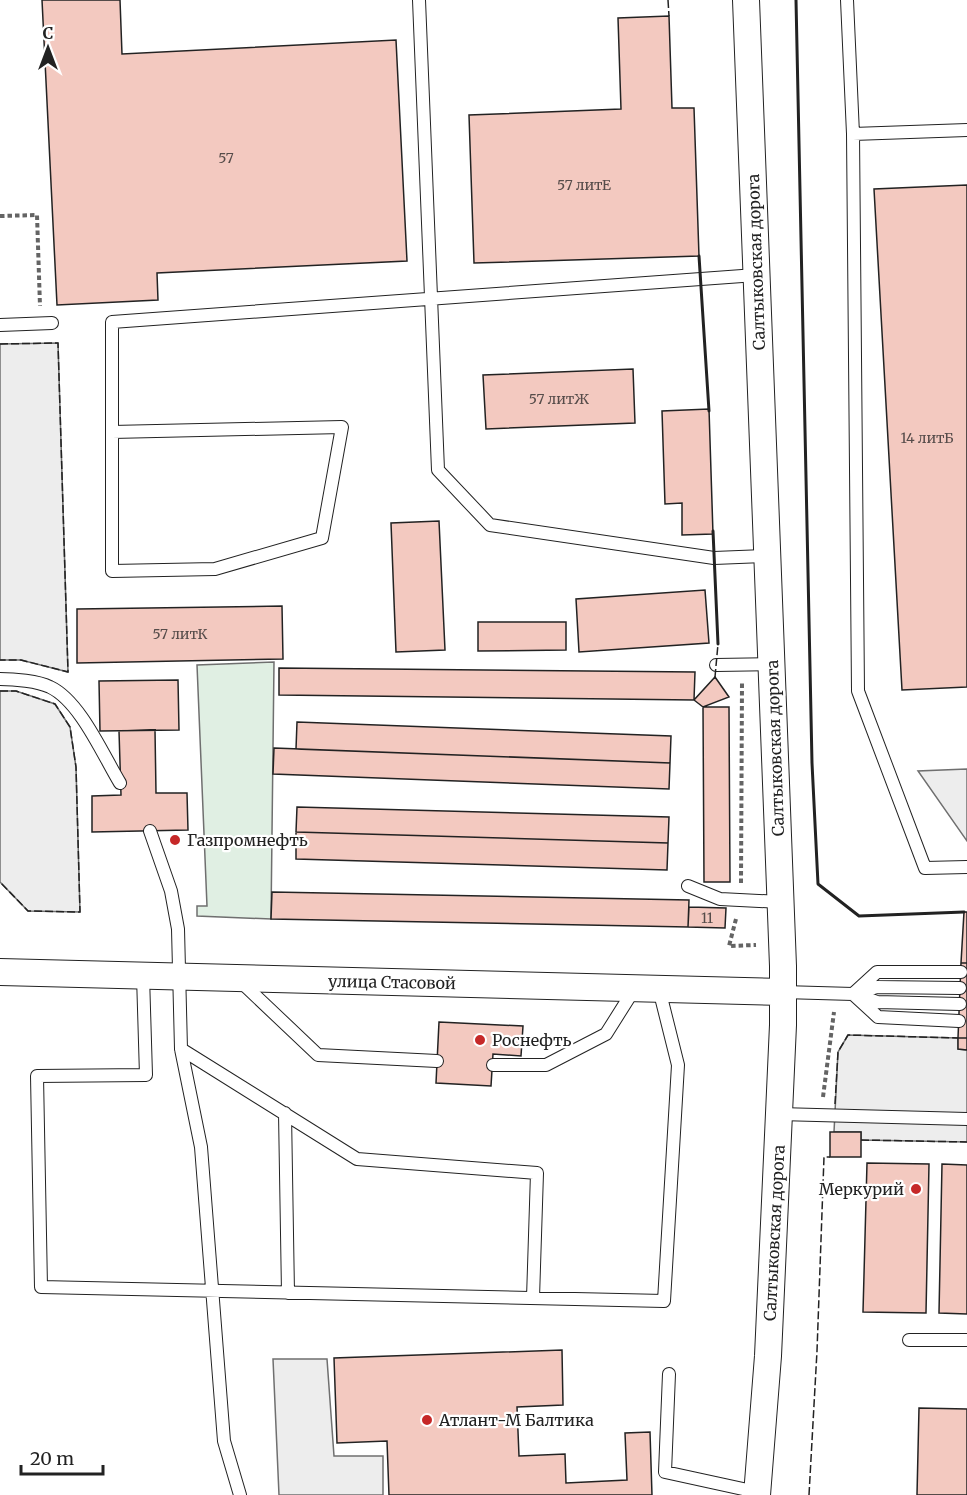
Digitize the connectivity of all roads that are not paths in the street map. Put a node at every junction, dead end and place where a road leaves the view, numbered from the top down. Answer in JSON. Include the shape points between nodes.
{"nodes":[{"id":1,"x":419,"y":0,"type":"edge"},
{"id":2,"x":746,"y":0,"type":"edge"},
{"id":3,"x":847,"y":0,"type":"edge"},
{"id":4,"x":967,"y":130,"type":"edge"},
{"id":5,"x":853,"y":134,"type":"junction"},
{"id":6,"x":756,"y":275,"type":"junction"},
{"id":7,"x":431,"y":300,"type":"junction"},
{"id":8,"x":46,"y":324,"type":"road end"},
{"id":9,"x":0,"y":325,"type":"edge"},
{"id":10,"x":112,"y":432,"type":"junction"},
{"id":11,"x":767,"y":556,"type":"junction"},
{"id":12,"x":771,"y":664,"type":"junction"},
{"id":13,"x":716,"y":665,"type":"dead end"},
{"id":14,"x":0,"y":679,"type":"edge"},
{"id":15,"x":120,"y":783,"type":"dead end"},
{"id":16,"x":150,"y":831,"type":"dead end"},
{"id":17,"x":967,"y":867,"type":"edge"},
{"id":18,"x":688,"y":886,"type":"dead end"},
{"id":19,"x":781,"y":902,"type":"junction"},
{"id":20,"x":0,"y":972,"type":"edge"},
{"id":21,"x":961,"y":972,"type":"dead end"},
{"id":22,"x":144,"y":976,"type":"junction"},
{"id":23,"x":180,"y":977,"type":"junction"},
{"id":24,"x":237,"y":978,"type":"junction"},
{"id":25,"x":647,"y":988,"type":"junction"},
{"id":26,"x":960,"y":988,"type":"dead end"},
{"id":27,"x":783,"y":992,"type":"junction"},
{"id":28,"x":853,"y":994,"type":"junction"},
{"id":29,"x":960,"y":1004,"type":"dead end"},
{"id":30,"x":959,"y":1021,"type":"dead end"},
{"id":31,"x":182,"y":1049,"type":"junction"},
{"id":32,"x":437,"y":1061,"type":"dead end"},
{"id":33,"x":493,"y":1065,"type":"dead end"},
{"id":34,"x":285,"y":1113,"type":"junction"},
{"id":35,"x":779,"y":1114,"type":"junction"},
{"id":36,"x":967,"y":1119,"type":"edge"},
{"id":37,"x":213,"y":1291,"type":"junction"},
{"id":38,"x":288,"y":1293,"type":"junction"},
{"id":39,"x":533,"y":1298,"type":"junction"},
{"id":40,"x":909,"y":1340,"type":"dead end"},
{"id":41,"x":967,"y":1340,"type":"edge"},
{"id":42,"x":669,"y":1374,"type":"dead end"},
{"id":43,"x":757,"y":1494,"type":"edge"},
{"id":44,"x":240,"y":1495,"type":"edge"}],
"edges":[{"from":1,"to":7,"type":"lane"},
{"from":2,"to":6,"type":"street","name":"Салтыковская дорога"},
{"from":3,"to":5,"type":"lane"},
{"from":4,"to":5,"type":"lane"},
{"from":5,"to":17,"type":"lane","via":[[858,691],[925,868]]},
{"from":6,"to":7,"type":"lane"},
{"from":6,"to":11,"type":"street","name":"Салтыковская дорога"},
{"from":7,"to":10,"type":"lane","via":[[112,322]]},
{"from":7,"to":11,"type":"lane","via":[[438,470],[490,525],[714,558]]},
{"from":8,"to":9,"type":"lane"},
{"from":10,"to":10,"type":"lane","via":[[112,572],[215,569],[322,538],[342,427]]},
{"from":11,"to":12,"type":"street","name":"Салтыковская дорога"},
{"from":12,"to":13,"type":"lane"},
{"from":12,"to":19,"type":"street","name":"Салтыковская дорога"},
{"from":14,"to":15,"type":"lane","via":[[50,687],[76,707]]},
{"from":16,"to":23,"type":"lane","via":[[171,891],[178,929]]},
{"from":18,"to":19,"type":"lane","via":[[720,899]]},
{"from":19,"to":27,"type":"street","name":"Салтыковская дорога"},
{"from":20,"to":22,"type":"street","name":"улица Стасовой"},
{"from":21,"to":28,"type":"lane","via":[[877,972]]},
{"from":22,"to":23,"type":"street","name":"улица Стасовой"},
{"from":22,"to":37,"type":"lane","via":[[146,1075],[37,1076],[41,1287]]},
{"from":23,"to":24,"type":"street","name":"улица Стасовой"},
{"from":23,"to":31,"type":"lane"},
{"from":24,"to":25,"type":"street","name":"улица Стасовой"},
{"from":24,"to":32,"type":"lane","via":[[318,1055]]},
{"from":25,"to":27,"type":"street","name":"улица Стасовой"},
{"from":25,"to":33,"type":"lane","via":[[606,1034],[546,1065]]},
{"from":25,"to":39,"type":"lane","via":[[678,1065],[664,1301]]},
{"from":26,"to":28,"type":"lane","via":[[877,987]]},
{"from":27,"to":28,"type":"lane"},
{"from":27,"to":35,"type":"street","name":"Салтыковская дорога"},
{"from":28,"to":29,"type":"lane","via":[[878,1002]]},
{"from":28,"to":30,"type":"lane","via":[[878,1017]]},
{"from":31,"to":34,"type":"lane"},
{"from":31,"to":37,"type":"lane","via":[[201,1147]]},
{"from":34,"to":38,"type":"lane"},
{"from":34,"to":39,"type":"lane","via":[[357,1159],[537,1173]]},
{"from":35,"to":36,"type":"lane"},
{"from":35,"to":43,"type":"street","name":"Салтыковская дорога","via":[[768,1356]]},
{"from":37,"to":38,"type":"lane"},
{"from":37,"to":44,"type":"lane","via":[[224,1441]]},
{"from":38,"to":39,"type":"lane"},
{"from":40,"to":41,"type":"lane"},
{"from":42,"to":43,"type":"lane","via":[[665,1472]]}]}
